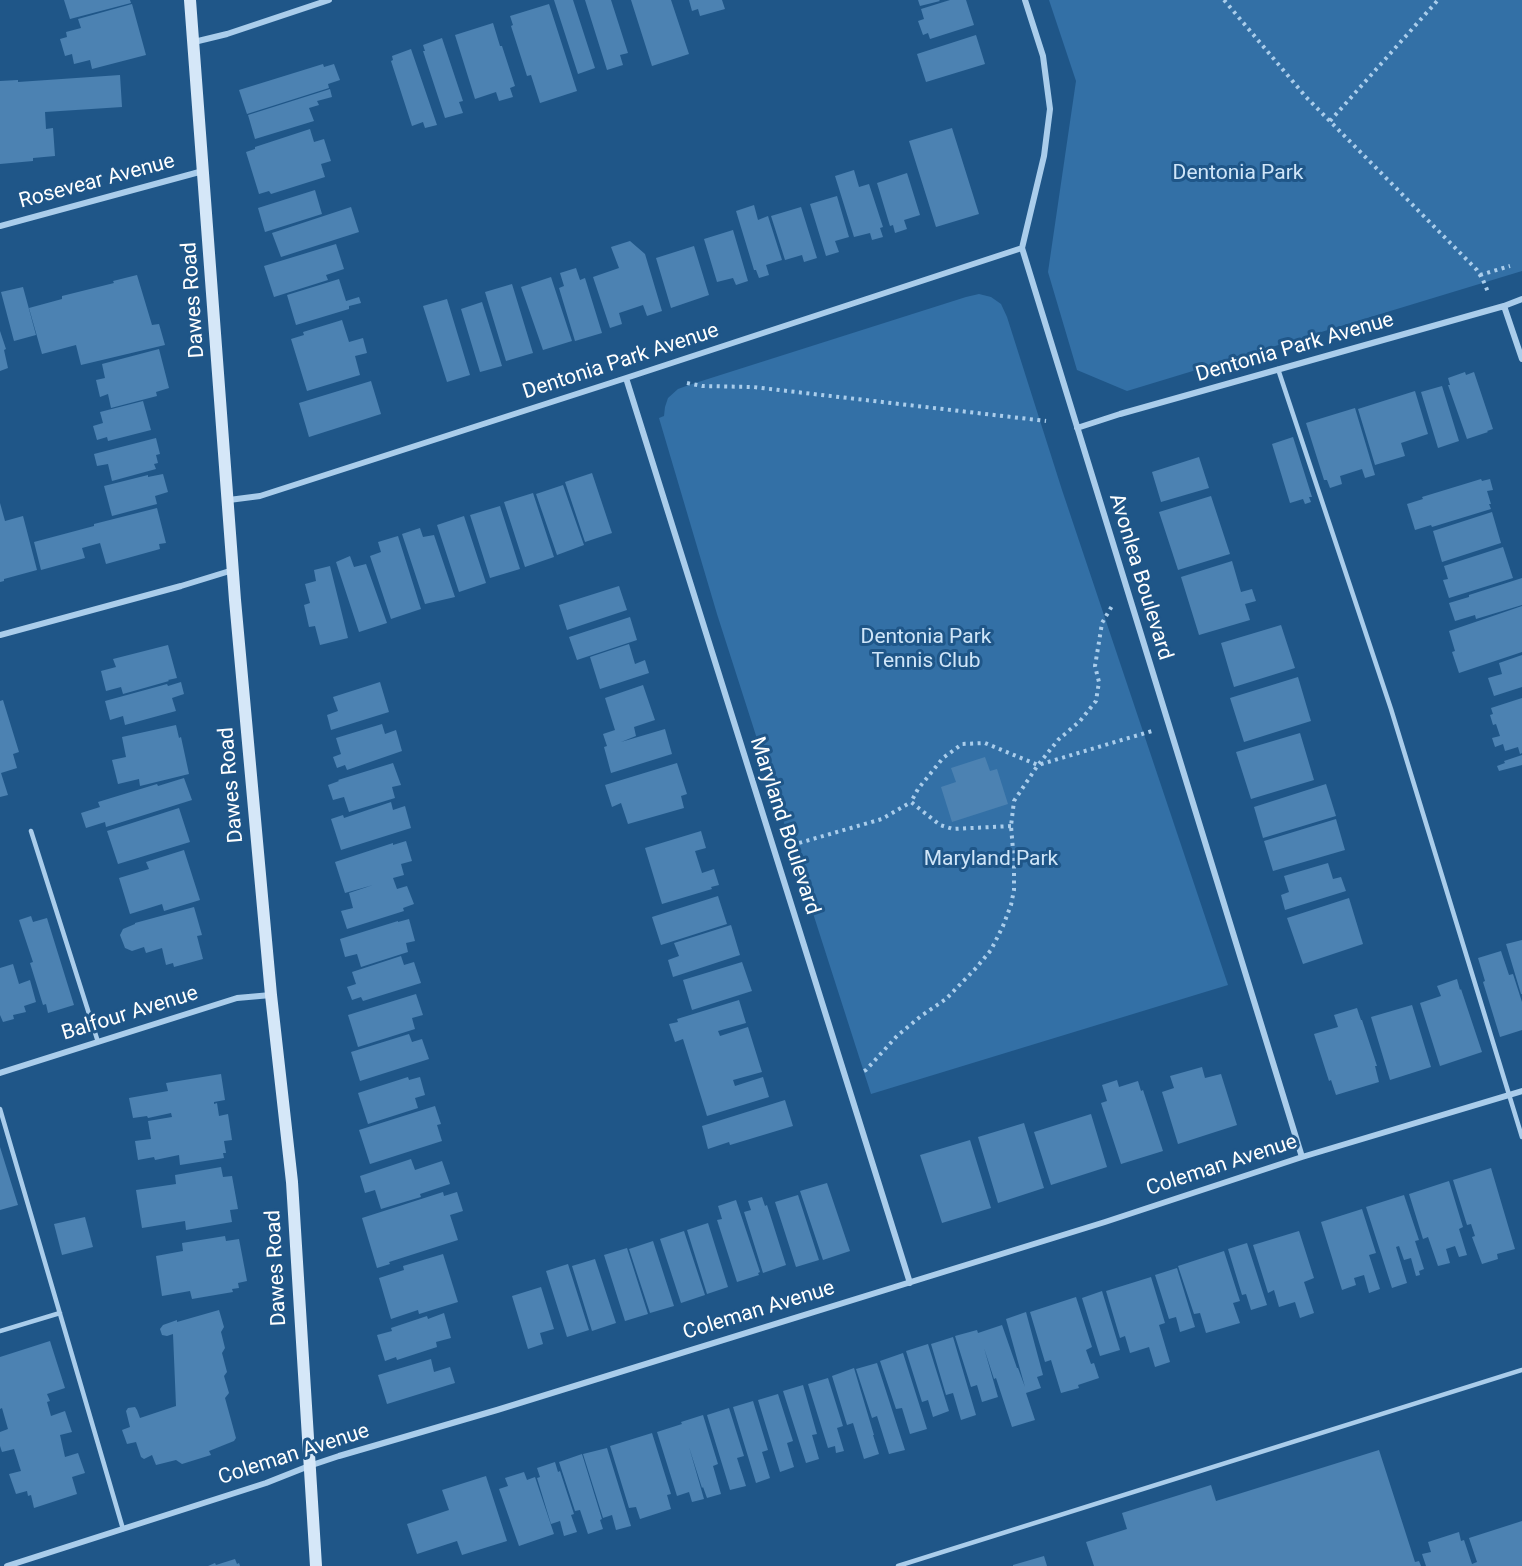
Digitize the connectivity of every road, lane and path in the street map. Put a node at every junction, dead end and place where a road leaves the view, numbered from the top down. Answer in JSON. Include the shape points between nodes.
{"nodes":[{"id":1,"x":190,"y":0,"type":"edge"},
{"id":2,"x":329,"y":0,"type":"edge"},
{"id":3,"x":1025,"y":0,"type":"edge"},
{"id":4,"x":1224,"y":0,"type":"edge"},
{"id":5,"x":1438,"y":0,"type":"edge"},
{"id":6,"x":194,"y":42,"type":"junction"},
{"id":7,"x":1330,"y":121,"type":"junction"},
{"id":8,"x":203,"y":171,"type":"junction"},
{"id":9,"x":0,"y":226,"type":"edge"},
{"id":10,"x":1022,"y":248,"type":"junction"},
{"id":11,"x":1510,"y":266,"type":"dead end"},
{"id":12,"x":1480,"y":275,"type":"junction"},
{"id":13,"x":1522,"y":299,"type":"edge"},
{"id":14,"x":1504,"y":306,"type":"junction"},
{"id":15,"x":1493,"y":309,"type":"junction"},
{"id":16,"x":1522,"y":359,"type":"edge"},
{"id":17,"x":1278,"y":369,"type":"junction"},
{"id":18,"x":626,"y":378,"type":"junction"},
{"id":19,"x":687,"y":383,"type":"dead end"},
{"id":20,"x":1046,"y":421,"type":"dead end"},
{"id":21,"x":1077,"y":429,"type":"junction"},
{"id":22,"x":229,"y":500,"type":"junction"},
{"id":23,"x":233,"y":570,"type":"junction"},
{"id":24,"x":1129,"y":598,"type":"junction"},
{"id":25,"x":0,"y":635,"type":"edge"},
{"id":26,"x":1169,"y":726,"type":"junction"},
{"id":27,"x":1038,"y":765,"type":"junction"},
{"id":28,"x":911,"y":802,"type":"junction"},
{"id":29,"x":1011,"y":826,"type":"junction"},
{"id":30,"x":31,"y":831,"type":"dead end"},
{"id":31,"x":774,"y":850,"type":"junction"},
{"id":32,"x":271,"y":994,"type":"junction"},
{"id":33,"x":98,"y":1042,"type":"junction"},
{"id":34,"x":0,"y":1072,"type":"edge"},
{"id":35,"x":846,"y":1076,"type":"junction"},
{"id":36,"x":1522,"y":1091,"type":"edge"},
{"id":37,"x":1509,"y":1095,"type":"junction"},
{"id":38,"x":0,"y":1109,"type":"edge"},
{"id":39,"x":1522,"y":1137,"type":"edge"},
{"id":40,"x":1302,"y":1157,"type":"junction"},
{"id":41,"x":910,"y":1282,"type":"junction"},
{"id":42,"x":60,"y":1313,"type":"junction"},
{"id":43,"x":0,"y":1331,"type":"edge"},
{"id":44,"x":1522,"y":1370,"type":"edge"},
{"id":45,"x":309,"y":1466,"type":"junction"},
{"id":46,"x":123,"y":1529,"type":"junction"},
{"id":47,"x":7,"y":1566,"type":"edge"},
{"id":48,"x":316,"y":1566,"type":"edge"},
{"id":49,"x":898,"y":1566,"type":"edge"}],
"edges":[{"from":1,"to":6,"type":"street","name":"Dawes Road"},
{"from":2,"to":6,"type":"street"},
{"from":3,"to":10,"type":"street","via":[[1043,56],[1050,109],[1044,156]]},
{"from":4,"to":7,"type":"path"},
{"from":5,"to":7,"type":"path"},
{"from":6,"to":8,"type":"street","name":"Dawes Road"},
{"from":7,"to":12,"type":"path"},
{"from":8,"to":9,"type":"street","name":"Rosevear Avenue"},
{"from":8,"to":22,"type":"street","name":"Dawes Road"},
{"from":10,"to":18,"type":"street","name":"Dentonia Park Avenue"},
{"from":10,"to":21,"type":"street","name":"Avonlea Boulevard"},
{"from":11,"to":12,"type":"path"},
{"from":12,"to":15,"type":"path"},
{"from":13,"to":14,"type":"street","name":"Dentonia Park Avenue"},
{"from":14,"to":15,"type":"street","name":"Dentonia Park Avenue"},
{"from":14,"to":16,"type":"street"},
{"from":15,"to":17,"type":"street","name":"Dentonia Park Avenue"},
{"from":17,"to":21,"type":"street","name":"Dentonia Park Avenue"},
{"from":17,"to":37,"type":"lane","via":[[1391,709]]},
{"from":18,"to":22,"type":"street","name":"Dentonia Park Avenue","via":[[260,495]]},
{"from":18,"to":31,"type":"street","name":"Maryland Boulevard"},
{"from":19,"to":20,"type":"path"},
{"from":21,"to":24,"type":"street","name":"Avonlea Boulevard"},
{"from":22,"to":23,"type":"street","name":"Dawes Road"},
{"from":23,"to":25,"type":"street"},
{"from":23,"to":32,"type":"street","name":"Dawes Road"},
{"from":24,"to":26,"type":"street","name":"Avonlea Boulevard"},
{"from":24,"to":27,"type":"path","via":[[1113,605],[1102,623],[1095,666],[1099,682],[1096,701]]},
{"from":26,"to":27,"type":"path"},
{"from":26,"to":40,"type":"street","name":"Avonlea Boulevard"},
{"from":27,"to":28,"type":"path","via":[[985,743],[962,744],[943,758]]},
{"from":27,"to":29,"type":"path","via":[[1014,801]]},
{"from":28,"to":29,"type":"path","via":[[940,825],[953,829]]},
{"from":28,"to":31,"type":"path","via":[[882,819]]},
{"from":29,"to":35,"type":"path","via":[[1014,890],[992,950],[946,999],[897,1036],[866,1071]]},
{"from":30,"to":33,"type":"lane"},
{"from":31,"to":35,"type":"street","name":"Maryland Boulevard"},
{"from":32,"to":33,"type":"street","name":"Balfour Avenue","via":[[237,998]]},
{"from":32,"to":45,"type":"street","name":"Dawes Road","via":[[292,1182]]},
{"from":33,"to":34,"type":"street","name":"Balfour Avenue"},
{"from":35,"to":41,"type":"street","name":"Maryland Boulevard"},
{"from":36,"to":37,"type":"street","name":"Coleman Avenue"},
{"from":37,"to":39,"type":"lane"},
{"from":37,"to":40,"type":"street","name":"Coleman Avenue"},
{"from":38,"to":42,"type":"lane"},
{"from":40,"to":41,"type":"street","name":"Coleman Avenue"},
{"from":41,"to":45,"type":"street","name":"Coleman Avenue"},
{"from":42,"to":43,"type":"lane"},
{"from":42,"to":46,"type":"lane"},
{"from":44,"to":49,"type":"lane"},
{"from":45,"to":46,"type":"street","name":"Coleman Avenue"},
{"from":45,"to":48,"type":"street","name":"Dawes Road"},
{"from":46,"to":47,"type":"street","name":"Coleman Avenue"}]}
